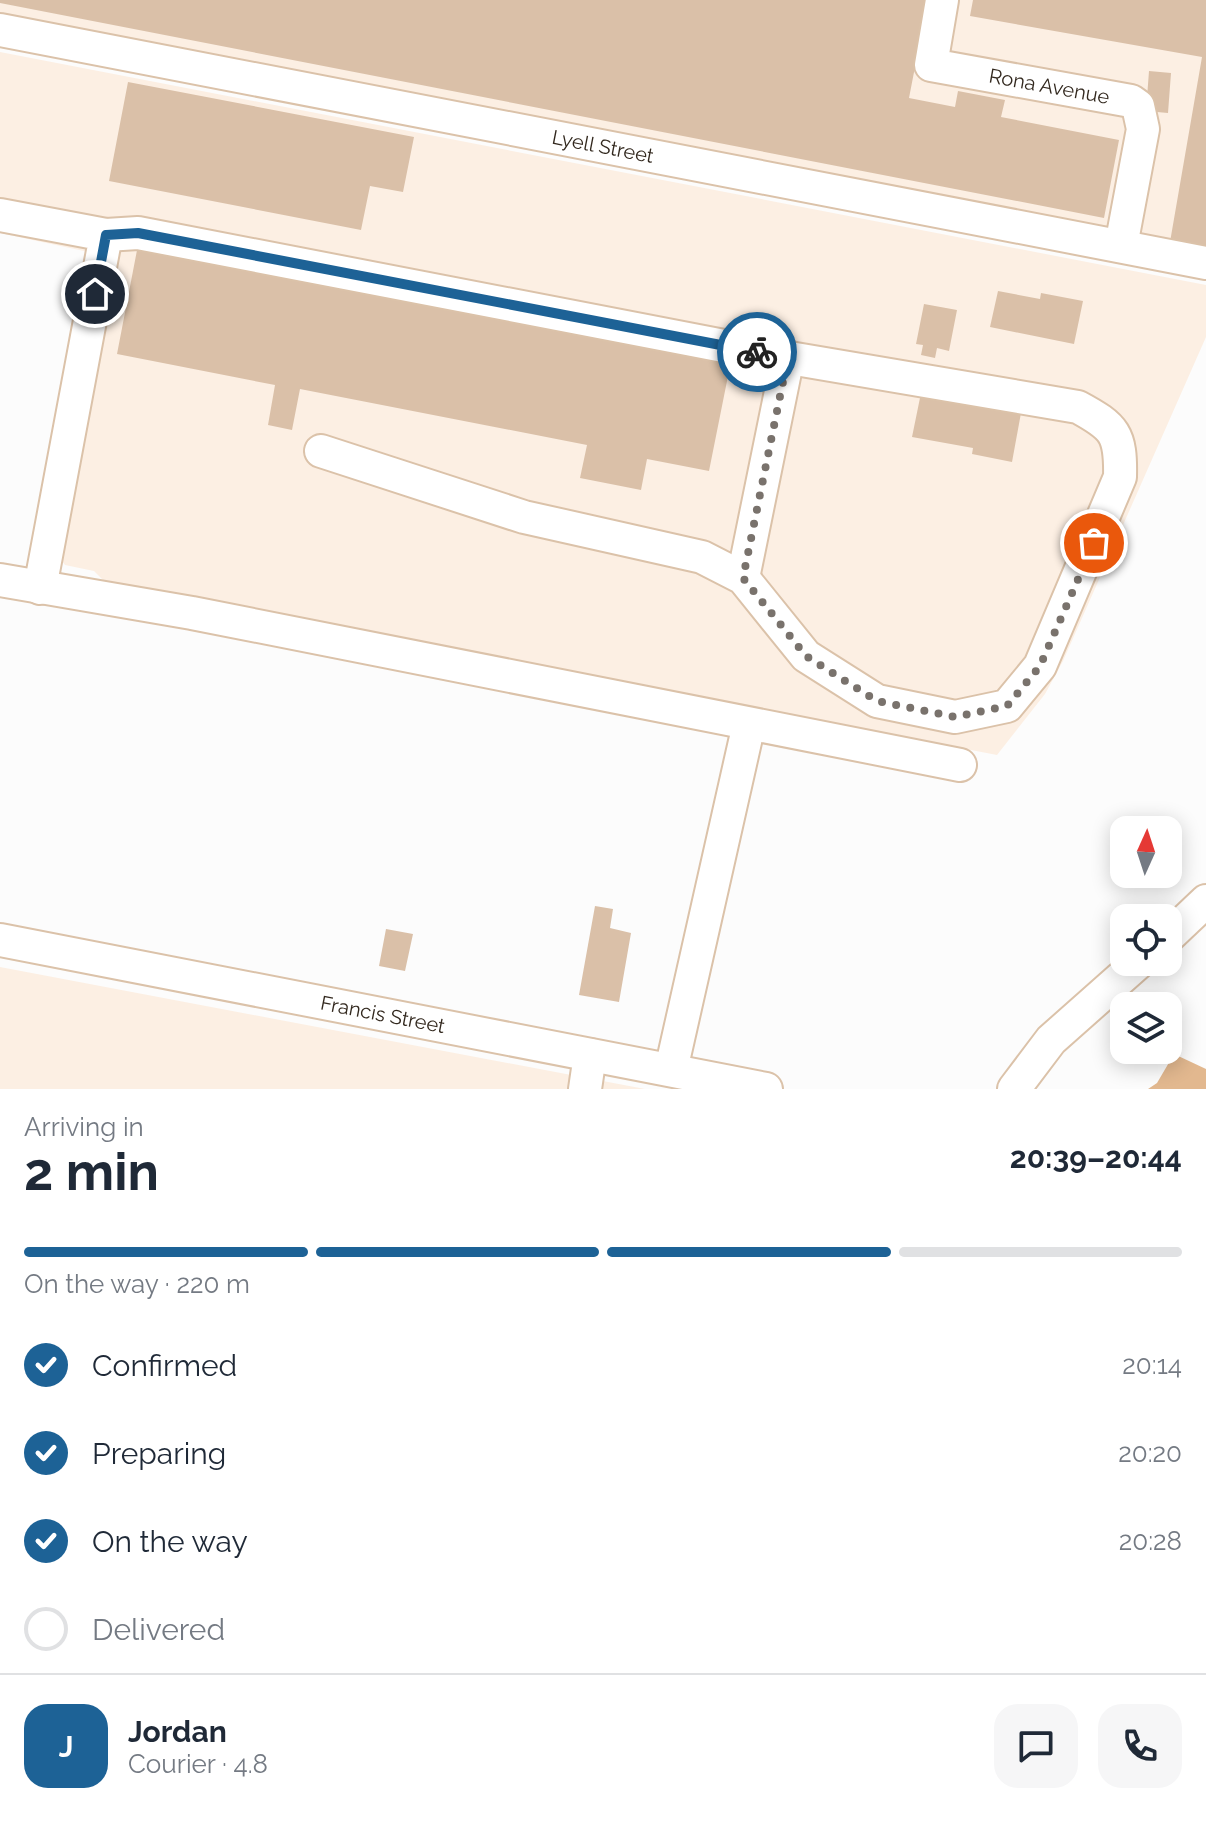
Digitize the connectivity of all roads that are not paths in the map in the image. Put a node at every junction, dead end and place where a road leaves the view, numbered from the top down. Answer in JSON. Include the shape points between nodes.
{"nodes":[{"id":1,"x":942,"y":0,"type":"edge"},
{"id":2,"x":0,"y":30,"type":"edge"},
{"id":3,"x":0,"y":215,"type":"edge"},
{"id":4,"x":106,"y":235,"type":"junction"},
{"id":5,"x":1121,"y":246,"type":"junction"},
{"id":6,"x":1206,"y":263,"type":"edge"},
{"id":7,"x":788,"y":357,"type":"junction"},
{"id":8,"x":321,"y":451,"type":"dead end"},
{"id":9,"x":743,"y":578,"type":"junction"},
{"id":10,"x":0,"y":580,"type":"edge"},
{"id":11,"x":40,"y":588,"type":"junction"},
{"id":12,"x":749,"y":724,"type":"junction"},
{"id":13,"x":960,"y":765,"type":"dead end"},
{"id":14,"x":1206,"y":901,"type":"edge"},
{"id":15,"x":1182,"y":924,"type":"edge"},
{"id":16,"x":0,"y":940,"type":"edge"},
{"id":17,"x":1123,"y":976,"type":"edge"},
{"id":18,"x":590,"y":1055,"type":"junction"},
{"id":19,"x":671,"y":1070,"type":"junction"},
{"id":20,"x":585,"y":1089,"type":"edge"},
{"id":21,"x":766,"y":1089,"type":"edge"},
{"id":22,"x":1014,"y":1089,"type":"edge"}],
"edges":[{"from":1,"to":5,"type":"street","name":"Rona Avenue","via":[[931,65],[1138,106],[1143,129]]},
{"from":2,"to":5,"type":"street","name":"Lyell Street"},
{"from":3,"to":4,"type":"street"},
{"from":4,"to":7,"type":"street","via":[[138,233]]},
{"from":4,"to":11,"type":"street"},
{"from":5,"to":6,"type":"street","name":"Lyell Street"},
{"from":7,"to":9,"type":"street"},
{"from":7,"to":9,"type":"street","via":[[1078,407],[1109,423],[1121,448],[1120,477],[1040,666],[1007,706],[955,717],[877,701],[806,656]]},
{"from":8,"to":9,"type":"street","via":[[524,517],[702,557]]},
{"from":10,"to":11,"type":"street"},
{"from":11,"to":12,"type":"street","via":[[192,613]]},
{"from":12,"to":13,"type":"street"},
{"from":12,"to":19,"type":"street"},
{"from":14,"to":15,"type":"street"},
{"from":16,"to":18,"type":"street","name":"Francis Street"},
{"from":17,"to":22,"type":"street","via":[[1051,1040]]},
{"from":18,"to":19,"type":"street","name":"Francis Street"},
{"from":18,"to":20,"type":"street"},
{"from":19,"to":21,"type":"street","name":"Francis Street"}]}
